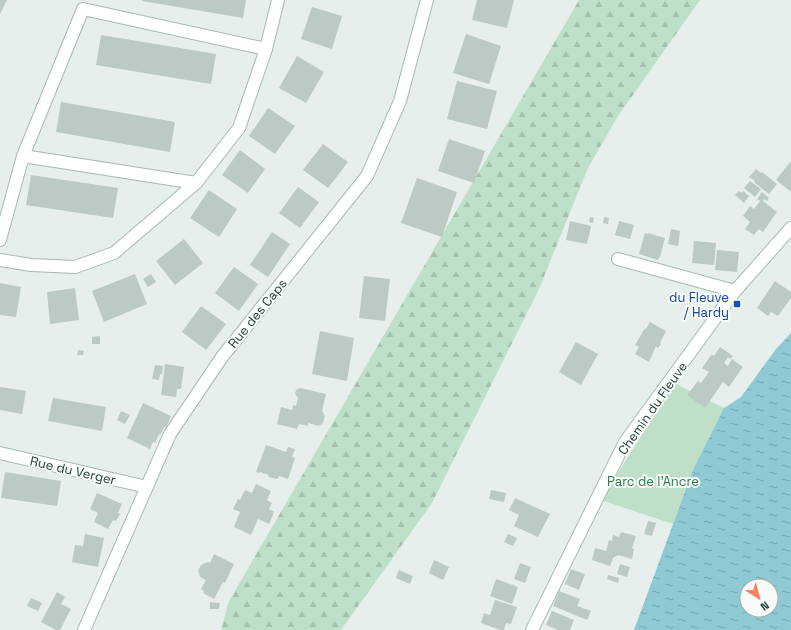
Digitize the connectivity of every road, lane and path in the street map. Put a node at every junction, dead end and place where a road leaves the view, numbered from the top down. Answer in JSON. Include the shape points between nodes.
{"nodes":[{"id":1,"x":278,"y":0,"type":"edge"},
{"id":2,"x":427,"y":0,"type":"edge"},
{"id":3,"x":266,"y":49,"type":"junction"},
{"id":4,"x":23,"y":156,"type":"junction"},
{"id":5,"x":196,"y":183,"type":"junction"},
{"id":6,"x":791,"y":228,"type":"edge"},
{"id":7,"x":0,"y":240,"type":"edge"},
{"id":8,"x":618,"y":259,"type":"dead end"},
{"id":9,"x":0,"y":260,"type":"edge"},
{"id":10,"x":735,"y":291,"type":"junction"},
{"id":11,"x":0,"y":454,"type":"edge"},
{"id":12,"x":147,"y":487,"type":"junction"},
{"id":13,"x":84,"y":630,"type":"edge"},
{"id":14,"x":532,"y":630,"type":"edge"}],
"edges":[{"from":1,"to":3,"type":"street"},
{"from":2,"to":12,"type":"street","name":"Rue des Caps","via":[[400,101],[367,176],[222,357],[170,434]]},
{"from":3,"to":4,"type":"street","via":[[83,9]]},
{"from":3,"to":5,"type":"street","via":[[239,128]]},
{"from":4,"to":5,"type":"street"},
{"from":4,"to":7,"type":"street"},
{"from":5,"to":9,"type":"street","via":[[114,253],[75,267],[31,266]]},
{"from":6,"to":10,"type":"street","name":"Chemin du Fleuve"},
{"from":8,"to":10,"type":"street"},
{"from":10,"to":14,"type":"street","name":"Chemin du Fleuve","via":[[625,442]]},
{"from":11,"to":12,"type":"street","name":"Rue du Verger"},
{"from":12,"to":13,"type":"street","name":"Rue des Caps"}]}
